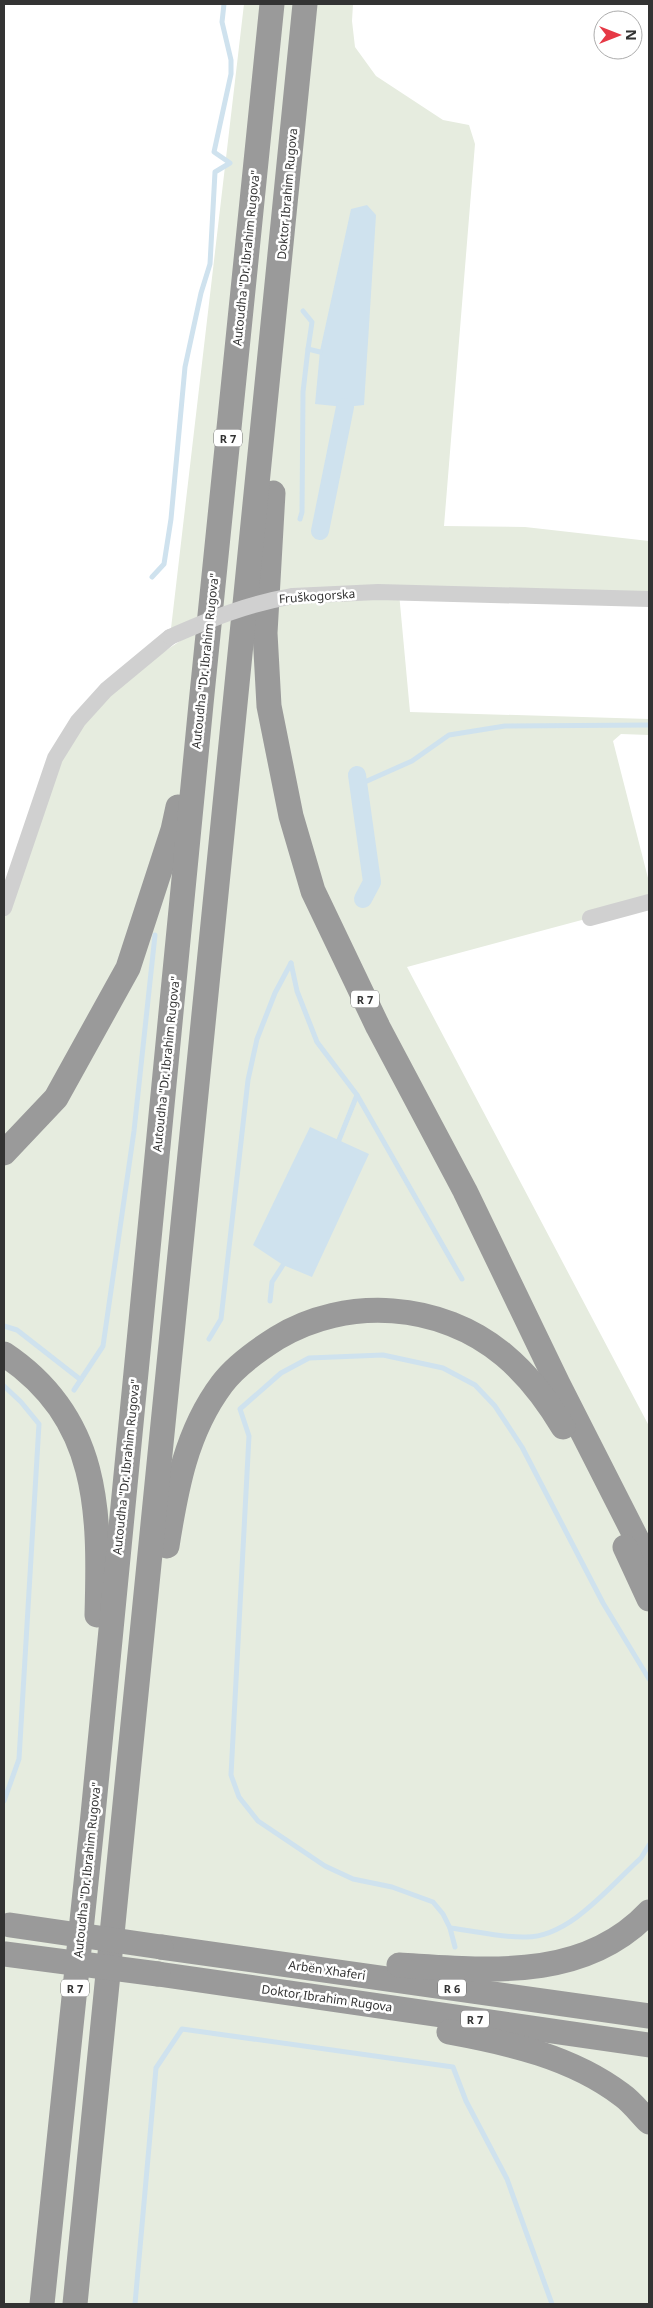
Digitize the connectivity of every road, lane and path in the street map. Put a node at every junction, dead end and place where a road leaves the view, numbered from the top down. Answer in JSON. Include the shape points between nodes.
{"nodes":[{"id":1,"x":272,"y":4,"type":"edge"},
{"id":2,"x":305,"y":4,"type":"edge"},
{"id":3,"x":269,"y":384,"type":"junction"},
{"id":4,"x":649,"y":599,"type":"edge"},
{"id":5,"x":201,"y":704,"type":"junction"},
{"id":6,"x":649,"y":902,"type":"edge"},
{"id":7,"x":4,"y":908,"type":"edge"},
{"id":8,"x":590,"y":918,"type":"dead end"},
{"id":9,"x":4,"y":1153,"type":"edge"},
{"id":10,"x":4,"y":1354,"type":"edge"},
{"id":11,"x":649,"y":1563,"type":"edge"},
{"id":12,"x":649,"y":1599,"type":"edge"},
{"id":13,"x":133,"y":1723,"type":"junction"},
{"id":14,"x":89,"y":1852,"type":"junction"},
{"id":15,"x":649,"y":1912,"type":"edge"},
{"id":16,"x":7,"y":1925,"type":"edge"},
{"id":17,"x":5,"y":1954,"type":"edge"},
{"id":18,"x":254,"y":1959,"type":"junction"},
{"id":19,"x":301,"y":1994,"type":"junction"},
{"id":20,"x":649,"y":2016,"type":"edge"},
{"id":21,"x":649,"y":2045,"type":"edge"},
{"id":22,"x":649,"y":2122,"type":"edge"},
{"id":23,"x":60,"y":2125,"type":"junction"},
{"id":24,"x":93,"y":2139,"type":"junction"},
{"id":25,"x":30,"y":2304,"type":"edge"},
{"id":26,"x":42,"y":2304,"type":"edge"},
{"id":27,"x":75,"y":2304,"type":"edge"},
{"id":28,"x":89,"y":2304,"type":"edge"}],
"edges":[{"from":1,"to":5,"type":"highway","name":"Autoudha \"Dr. Ibrahim Rugova\"","number":"R 7"},
{"from":2,"to":3,"type":"highway","name":"Doktor Ibrahim Rugova","number":"R 7"},
{"from":3,"to":11,"type":"highway","number":"R 7","via":[[273,470],[265,633],[269,706],[291,816],[313,891],[378,1027],[466,1191]]},
{"from":3,"to":13,"type":"highway"},
{"from":4,"to":7,"type":"street","name":"Fruškogorska","bridge":true,"via":[[378,592],[293,596],[257,602],[170,637],[106,690],[78,722],[55,758]]},
{"from":5,"to":9,"type":"highway","via":[[173,830],[128,968],[56,1098]]},
{"from":5,"to":14,"type":"highway","name":"Autoudha \"Dr. Ibrahim Rugova\"","number":"R 7"},
{"from":6,"to":8,"type":"street"},
{"from":10,"to":14,"type":"highway","via":[[22,1367],[63,1413],[78,1440],[95,1499],[99,1543]]},
{"from":12,"to":13,"type":"highway","via":[[548,1400],[502,1354],[452,1324],[425,1316],[393,1310],[358,1310],[325,1316],[291,1330],[256,1351],[223,1383],[198,1423],[177,1484]]},
{"from":13,"to":24,"type":"highway"},
{"from":14,"to":23,"type":"highway","name":"Autoudha \"Dr. Ibrahim Rugova\"","number":"R 7"},
{"from":15,"to":18,"type":"highway","via":[[617,1939],[590,1953],[553,1965],[461,1969]]},
{"from":16,"to":18,"type":"highway","name":"Arbën Xhaferi","number":"R 6","bridge":true},
{"from":17,"to":19,"type":"highway","name":"Doktor Ibrahim Rugova","number":"R 7","bridge":true},
{"from":18,"to":20,"type":"highway","name":"Arbën Xhaferi","number":"R 6"},
{"from":19,"to":21,"type":"highway","name":"Doktor Ibrahim Rugova","number":"R 7"},
{"from":19,"to":22,"type":"highway","via":[[553,2057],[623,2095]]},
{"from":23,"to":25,"type":"highway","number":"R 7"},
{"from":23,"to":26,"type":"highway"},
{"from":24,"to":27,"type":"highway"},
{"from":24,"to":28,"type":"highway"}]}
